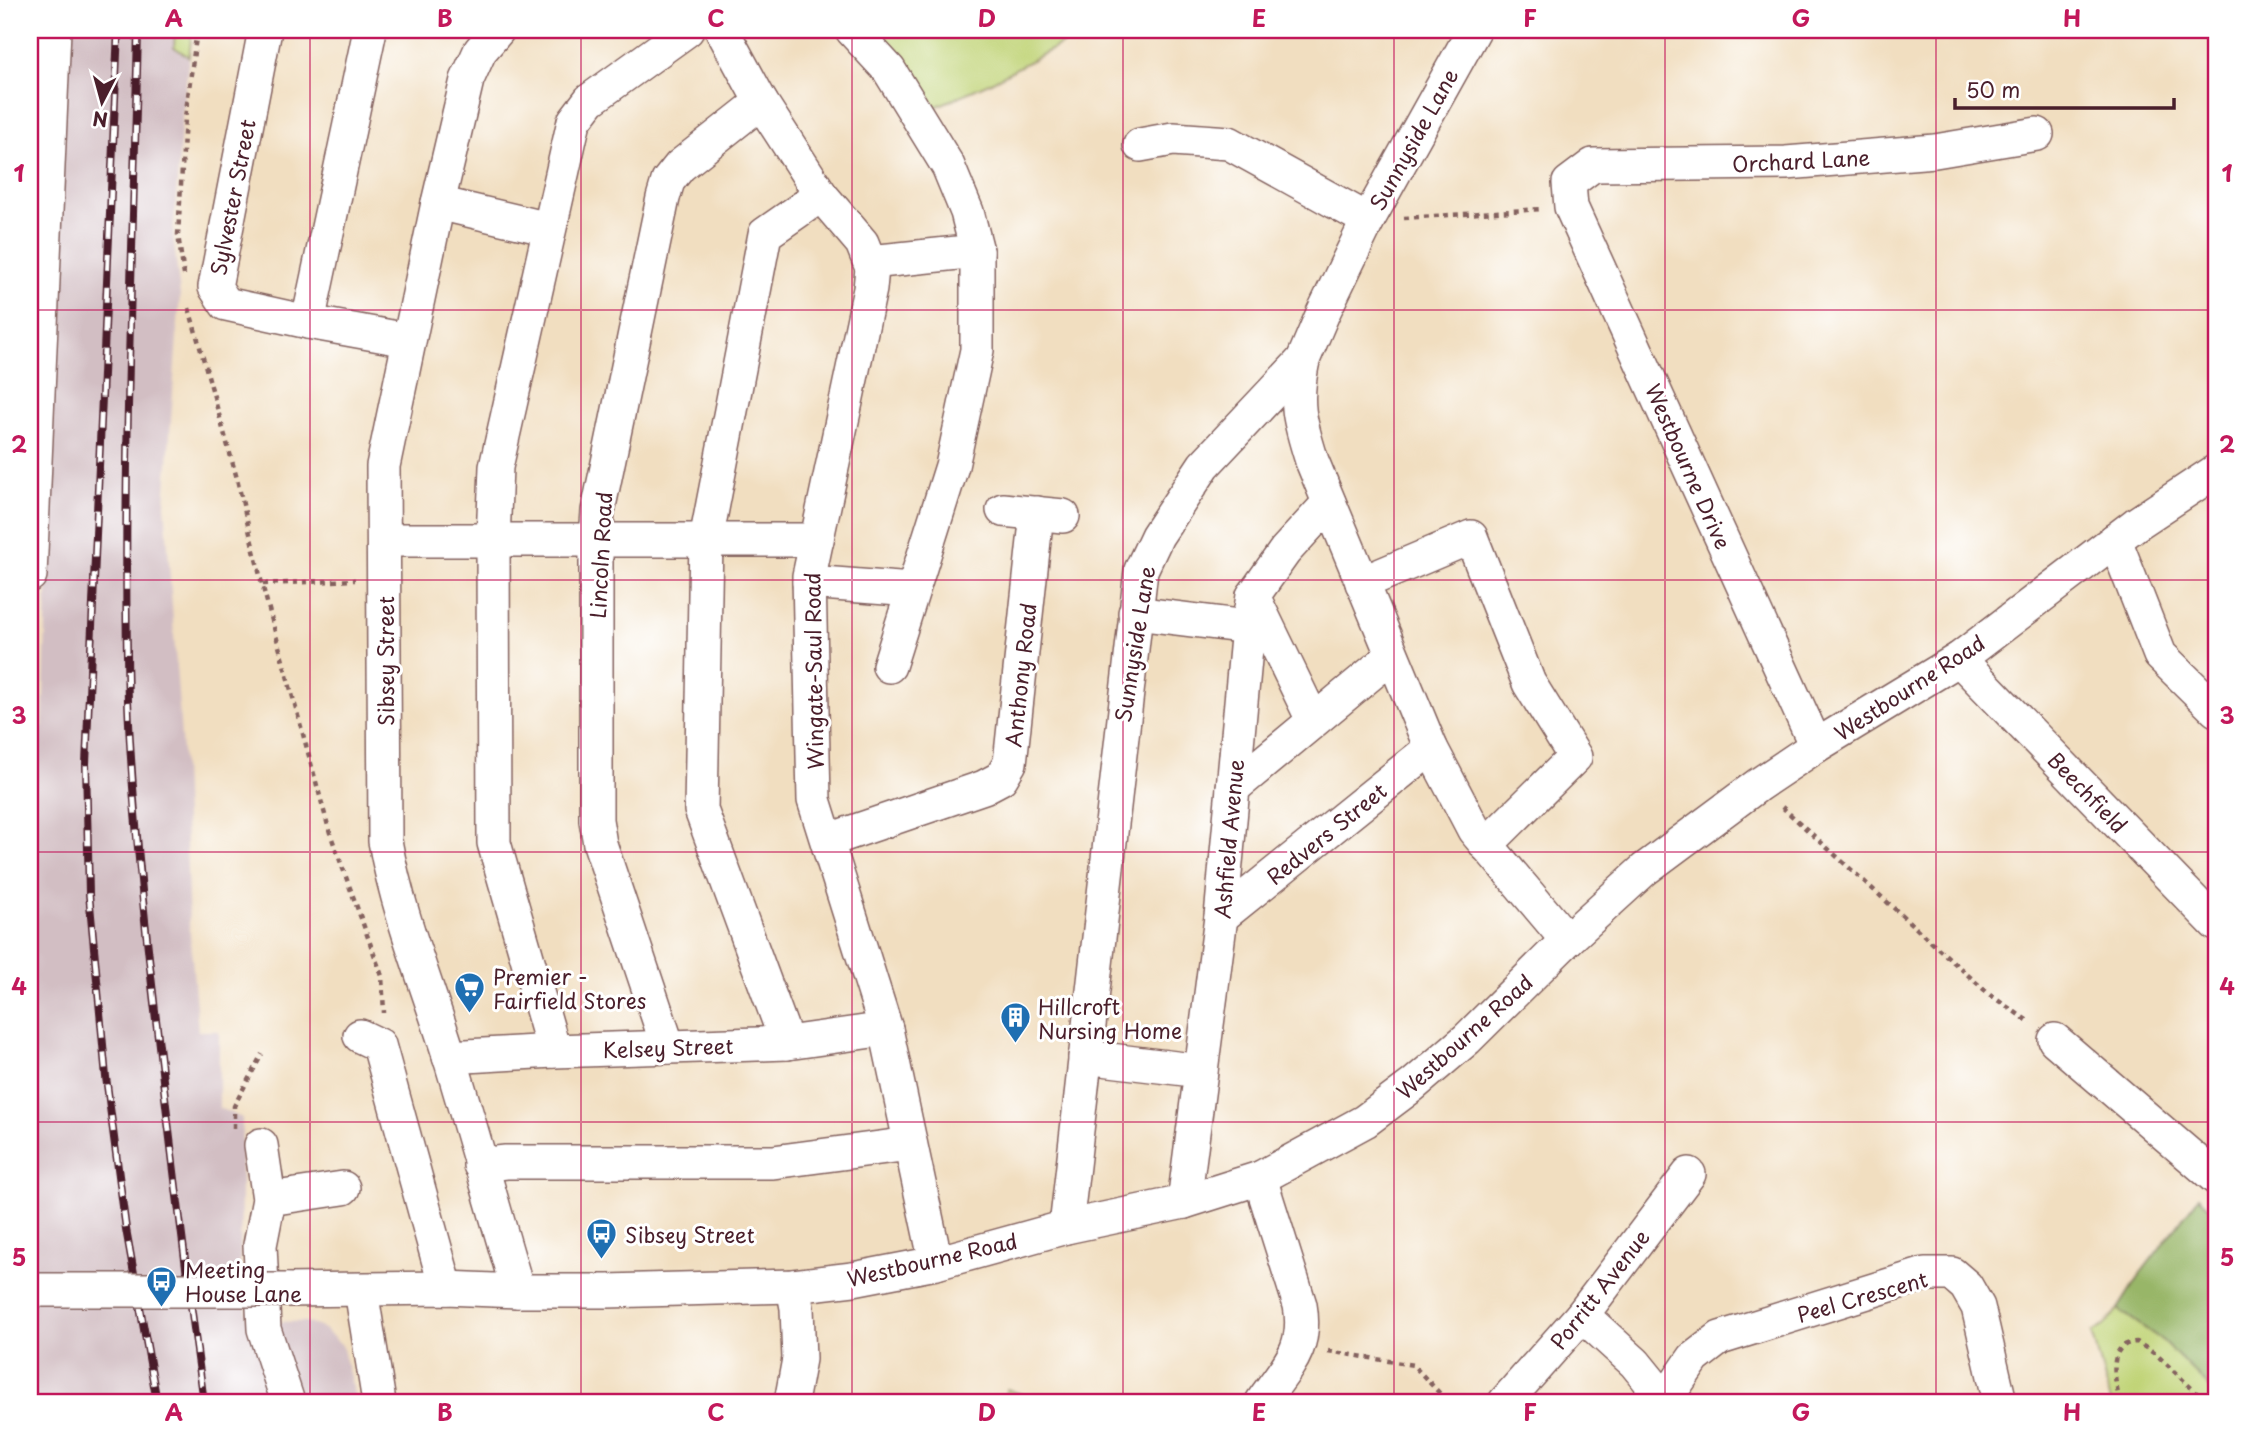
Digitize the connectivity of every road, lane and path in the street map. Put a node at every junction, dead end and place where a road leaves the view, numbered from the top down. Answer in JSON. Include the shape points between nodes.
{"nodes":[{"id":1,"x":54,"y":30,"type":"edge"},
{"id":2,"x":197,"y":30,"type":"edge"},
{"id":3,"x":265,"y":30,"type":"edge"},
{"id":4,"x":370,"y":30,"type":"edge"},
{"id":5,"x":498,"y":30,"type":"edge"},
{"id":6,"x":687,"y":30,"type":"edge"},
{"id":7,"x":722,"y":30,"type":"edge"},
{"id":8,"x":852,"y":30,"type":"edge"},
{"id":9,"x":1474,"y":30,"type":"edge"},
{"id":10,"x":761,"y":102,"type":"junction"},
{"id":11,"x":2038,"y":134,"type":"dead end"},
{"id":12,"x":1140,"y":145,"type":"dead end"},
{"id":13,"x":821,"y":195,"type":"junction"},
{"id":14,"x":1570,"y":195,"type":"junction"},
{"id":15,"x":438,"y":202,"type":"junction"},
{"id":16,"x":1368,"y":220,"type":"junction"},
{"id":17,"x":549,"y":229,"type":"junction"},
{"id":18,"x":977,"y":251,"type":"junction"},
{"id":19,"x":870,"y":262,"type":"junction"},
{"id":20,"x":185,"y":278,"type":"dead end"},
{"id":21,"x":188,"y":299,"type":"dead end"},
{"id":22,"x":308,"y":322,"type":"junction"},
{"id":23,"x":408,"y":340,"type":"junction"},
{"id":24,"x":1303,"y":360,"type":"junction"},
{"id":25,"x":2216,"y":471,"type":"edge"},
{"id":26,"x":1329,"y":503,"type":"junction"},
{"id":27,"x":1003,"y":510,"type":"dead end"},
{"id":28,"x":384,"y":540,"type":"junction"},
{"id":29,"x":492,"y":540,"type":"junction"},
{"id":30,"x":706,"y":540,"type":"junction"},
{"id":31,"x":817,"y":540,"type":"junction"},
{"id":32,"x":2115,"y":540,"type":"junction"},
{"id":33,"x":596,"y":541,"type":"junction"},
{"id":34,"x":30,"y":575,"type":"edge"},
{"id":35,"x":384,"y":579,"type":"junction"},
{"id":36,"x":809,"y":582,"type":"junction"},
{"id":37,"x":1362,"y":583,"type":"junction"},
{"id":38,"x":262,"y":584,"type":"junction"},
{"id":39,"x":912,"y":590,"type":"junction"},
{"id":40,"x":1251,"y":611,"type":"junction"},
{"id":41,"x":1135,"y":613,"type":"junction"},
{"id":42,"x":1392,"y":656,"type":"junction"},
{"id":43,"x":1959,"y":659,"type":"junction"},
{"id":44,"x":889,"y":666,"type":"dead end"},
{"id":45,"x":2216,"y":710,"type":"edge"},
{"id":46,"x":1313,"y":720,"type":"junction"},
{"id":47,"x":1816,"y":746,"type":"junction"},
{"id":48,"x":1431,"y":748,"type":"junction"},
{"id":49,"x":1758,"y":785,"type":"junction"},
{"id":50,"x":1233,"y":788,"type":"junction"},
{"id":51,"x":829,"y":840,"type":"junction"},
{"id":52,"x":1486,"y":845,"type":"junction"},
{"id":53,"x":1221,"y":917,"type":"junction"},
{"id":54,"x":2216,"y":924,"type":"edge"},
{"id":55,"x":1567,"y":940,"type":"junction"},
{"id":56,"x":886,"y":1028,"type":"junction"},
{"id":57,"x":2055,"y":1040,"type":"joint"},
{"id":58,"x":369,"y":1041,"type":"joint"},
{"id":59,"x":787,"y":1043,"type":"junction"},
{"id":60,"x":668,"y":1047,"type":"junction"},
{"id":61,"x":554,"y":1051,"type":"junction"},
{"id":62,"x":449,"y":1057,"type":"junction"},
{"id":63,"x":1085,"y":1057,"type":"junction"},
{"id":64,"x":1201,"y":1072,"type":"junction"},
{"id":65,"x":910,"y":1144,"type":"junction"},
{"id":66,"x":261,"y":1145,"type":"dead end"},
{"id":67,"x":480,"y":1165,"type":"junction"},
{"id":68,"x":1689,"y":1174,"type":"dead end"},
{"id":69,"x":1260,"y":1178,"type":"junction"},
{"id":70,"x":2216,"y":1178,"type":"edge"},
{"id":71,"x":343,"y":1188,"type":"dead end"},
{"id":72,"x":269,"y":1199,"type":"junction"},
{"id":73,"x":1184,"y":1202,"type":"junction"},
{"id":74,"x":1066,"y":1227,"type":"junction"},
{"id":75,"x":936,"y":1262,"type":"junction"},
{"id":76,"x":793,"y":1286,"type":"junction"},
{"id":77,"x":446,"y":1288,"type":"junction"},
{"id":78,"x":30,"y":1290,"type":"edge"},
{"id":79,"x":361,"y":1290,"type":"junction"},
{"id":80,"x":518,"y":1291,"type":"junction"},
{"id":81,"x":1582,"y":1315,"type":"junction"},
{"id":82,"x":1300,"y":1346,"type":"junction"},
{"id":83,"x":1664,"y":1401,"type":"edge"},
{"id":84,"x":289,"y":1402,"type":"edge"},
{"id":85,"x":379,"y":1402,"type":"edge"},
{"id":86,"x":791,"y":1402,"type":"edge"},
{"id":87,"x":1262,"y":1402,"type":"edge"},
{"id":88,"x":1448,"y":1402,"type":"edge"},
{"id":89,"x":1505,"y":1402,"type":"edge"},
{"id":90,"x":2000,"y":1402,"type":"edge"},
{"id":91,"x":2120,"y":1402,"type":"edge"},
{"id":92,"x":2206,"y":1402,"type":"edge"}],
"edges":[{"from":1,"to":34,"type":"street"},
{"from":2,"to":20,"type":"path","via":[[185,118],[178,235]]},
{"from":3,"to":22,"type":"street","name":"Sylvester Street","via":[[215,287],[226,304]]},
{"from":4,"to":22,"type":"street"},
{"from":5,"to":15,"type":"street","name":"Sibsey Street","via":[[480,51],[467,80]]},
{"from":6,"to":17,"type":"street","via":[[580,110]]},
{"from":7,"to":10,"type":"street"},
{"from":8,"to":18,"type":"street","via":[[888,70],[948,166]]},
{"from":9,"to":16,"type":"street","name":"Sunnyside Lane"},
{"from":10,"to":13,"type":"street"},
{"from":10,"to":33,"type":"street","name":"Lincoln Road","via":[[693,154],[668,181],[605,471]]},
{"from":11,"to":14,"type":"street","name":"Orchard Lane","via":[[1935,151],[1786,163],[1592,165]]},
{"from":12,"to":16,"type":"street","via":[[1173,139],[1228,143]]},
{"from":13,"to":19,"type":"street","via":[[862,243]]},
{"from":13,"to":30,"type":"street","via":[[765,234]]},
{"from":14,"to":16,"type":"path"},
{"from":14,"to":47,"type":"street","name":"Westbourne Drive"},
{"from":15,"to":17,"type":"street"},
{"from":15,"to":23,"type":"street","name":"Sibsey Street"},
{"from":16,"to":24,"type":"street","name":"Sunnyside Lane"},
{"from":17,"to":29,"type":"street","via":[[496,467]]},
{"from":18,"to":19,"type":"street"},
{"from":18,"to":39,"type":"street","via":[[977,350],[952,466]]},
{"from":19,"to":31,"type":"street","name":"Wingate-Saul Road","via":[[870,289]]},
{"from":21,"to":38,"type":"path"},
{"from":22,"to":23,"type":"street","name":"Sylvester Street"},
{"from":23,"to":28,"type":"street","name":"Sibsey Street","via":[[383,466]]},
{"from":24,"to":26,"type":"street","via":[[1297,389],[1300,424]]},
{"from":24,"to":41,"type":"street","name":"Sunnyside Lane","via":[[1197,475],[1141,570]]},
{"from":25,"to":32,"type":"street","name":"Westbourne Road"},
{"from":26,"to":37,"type":"street"},
{"from":26,"to":40,"type":"street","via":[[1285,551]]},
{"from":27,"to":51,"type":"street","name":"Anthony Road","via":[[1050,514],[1006,771],[984,787]]},
{"from":28,"to":29,"type":"street"},
{"from":28,"to":35,"type":"street","name":"Sibsey Street"},
{"from":29,"to":33,"type":"street"},
{"from":29,"to":61,"type":"street","via":[[494,843]]},
{"from":30,"to":31,"type":"street"},
{"from":30,"to":33,"type":"street"},
{"from":30,"to":59,"type":"street","via":[[701,810]]},
{"from":31,"to":36,"type":"street","name":"Wingate-Saul Road"},
{"from":32,"to":43,"type":"street","name":"Westbourne Road"},
{"from":32,"to":45,"type":"street","via":[[2160,655]]},
{"from":33,"to":60,"type":"street","name":"Lincoln Road","via":[[596,820]]},
{"from":35,"to":38,"type":"path"},
{"from":35,"to":62,"type":"street","name":"Sibsey Street","via":[[385,841],[401,910]]},
{"from":36,"to":39,"type":"street"},
{"from":36,"to":51,"type":"street","name":"Wingate-Saul Road","via":[[814,800]]},
{"from":37,"to":42,"type":"street"},
{"from":37,"to":52,"type":"street","via":[[1471,537],[1529,683],[1575,757]]},
{"from":38,"to":58,"type":"path","via":[[330,833],[382,976],[384,1012]]},
{"from":39,"to":44,"type":"street"},
{"from":40,"to":41,"type":"street"},
{"from":40,"to":46,"type":"street"},
{"from":40,"to":50,"type":"street","name":"Ashfield Avenue"},
{"from":41,"to":63,"type":"street","name":"Sunnyside Lane"},
{"from":42,"to":46,"type":"street"},
{"from":42,"to":48,"type":"street"},
{"from":43,"to":47,"type":"street","name":"Westbourne Road"},
{"from":43,"to":54,"type":"street","name":"Beechfield"},
{"from":46,"to":50,"type":"street"},
{"from":47,"to":49,"type":"street","name":"Westbourne Road"},
{"from":48,"to":52,"type":"street"},
{"from":48,"to":53,"type":"street","name":"Redvers Street"},
{"from":49,"to":55,"type":"street","name":"Westbourne Road","via":[[1645,869]]},
{"from":49,"to":57,"type":"path","via":[[1990,995]]},
{"from":50,"to":53,"type":"street","name":"Ashfield Avenue"},
{"from":51,"to":56,"type":"street","name":"Wingate-Saul Road"},
{"from":52,"to":55,"type":"street"},
{"from":53,"to":64,"type":"street","name":"Ashfield Avenue"},
{"from":55,"to":69,"type":"street","name":"Westbourne Road","via":[[1467,1039],[1403,1092],[1365,1121]]},
{"from":56,"to":59,"type":"street","name":"Kelsey Street"},
{"from":56,"to":65,"type":"street","name":"Wingate-Saul Road"},
{"from":57,"to":70,"type":"street"},
{"from":58,"to":77,"type":"street"},
{"from":59,"to":60,"type":"street","name":"Kelsey Street"},
{"from":60,"to":61,"type":"street","name":"Kelsey Street"},
{"from":61,"to":62,"type":"street","name":"Kelsey Street"},
{"from":62,"to":67,"type":"street","name":"Sibsey Street"},
{"from":63,"to":64,"type":"street"},
{"from":63,"to":74,"type":"street","name":"Sunnyside Lane"},
{"from":64,"to":73,"type":"street","name":"Ashfield Avenue"},
{"from":65,"to":67,"type":"street","via":[[773,1162]]},
{"from":65,"to":75,"type":"street","name":"Wingate-Saul Road"},
{"from":66,"to":72,"type":"street"},
{"from":67,"to":80,"type":"street","name":"Sibsey Street"},
{"from":68,"to":81,"type":"street","name":"Porritt Avenue"},
{"from":69,"to":73,"type":"street","name":"Westbourne Road"},
{"from":69,"to":82,"type":"street","via":[[1300,1305]]},
{"from":71,"to":72,"type":"street"},
{"from":72,"to":84,"type":"street","via":[[260,1245],[264,1329]]},
{"from":73,"to":74,"type":"street","name":"Westbourne Road"},
{"from":74,"to":75,"type":"street","name":"Westbourne Road"},
{"from":75,"to":76,"type":"street","name":"Westbourne Road"},
{"from":76,"to":80,"type":"street","name":"Westbourne Road"},
{"from":76,"to":86,"type":"street","via":[[799,1359]]},
{"from":77,"to":79,"type":"street","name":"Westbourne Road"},
{"from":77,"to":80,"type":"street","name":"Westbourne Road"},
{"from":78,"to":79,"type":"street","name":"Westbourne Road","bridge":true},
{"from":79,"to":85,"type":"street"},
{"from":81,"to":83,"type":"street","name":"Peel Crescent","via":[[1635,1363]]},
{"from":81,"to":89,"type":"street","name":"Porritt Avenue"},
{"from":82,"to":87,"type":"street"},
{"from":82,"to":88,"type":"path","via":[[1413,1365]]},
{"from":83,"to":90,"type":"street","name":"Peel Crescent","via":[[1694,1358],[1720,1338],[1925,1275],[1952,1274],[1966,1286],[1978,1307]]},
{"from":91,"to":92,"type":"path","via":[[2114,1380],[2116,1356],[2124,1343],[2137,1342]]}]}
